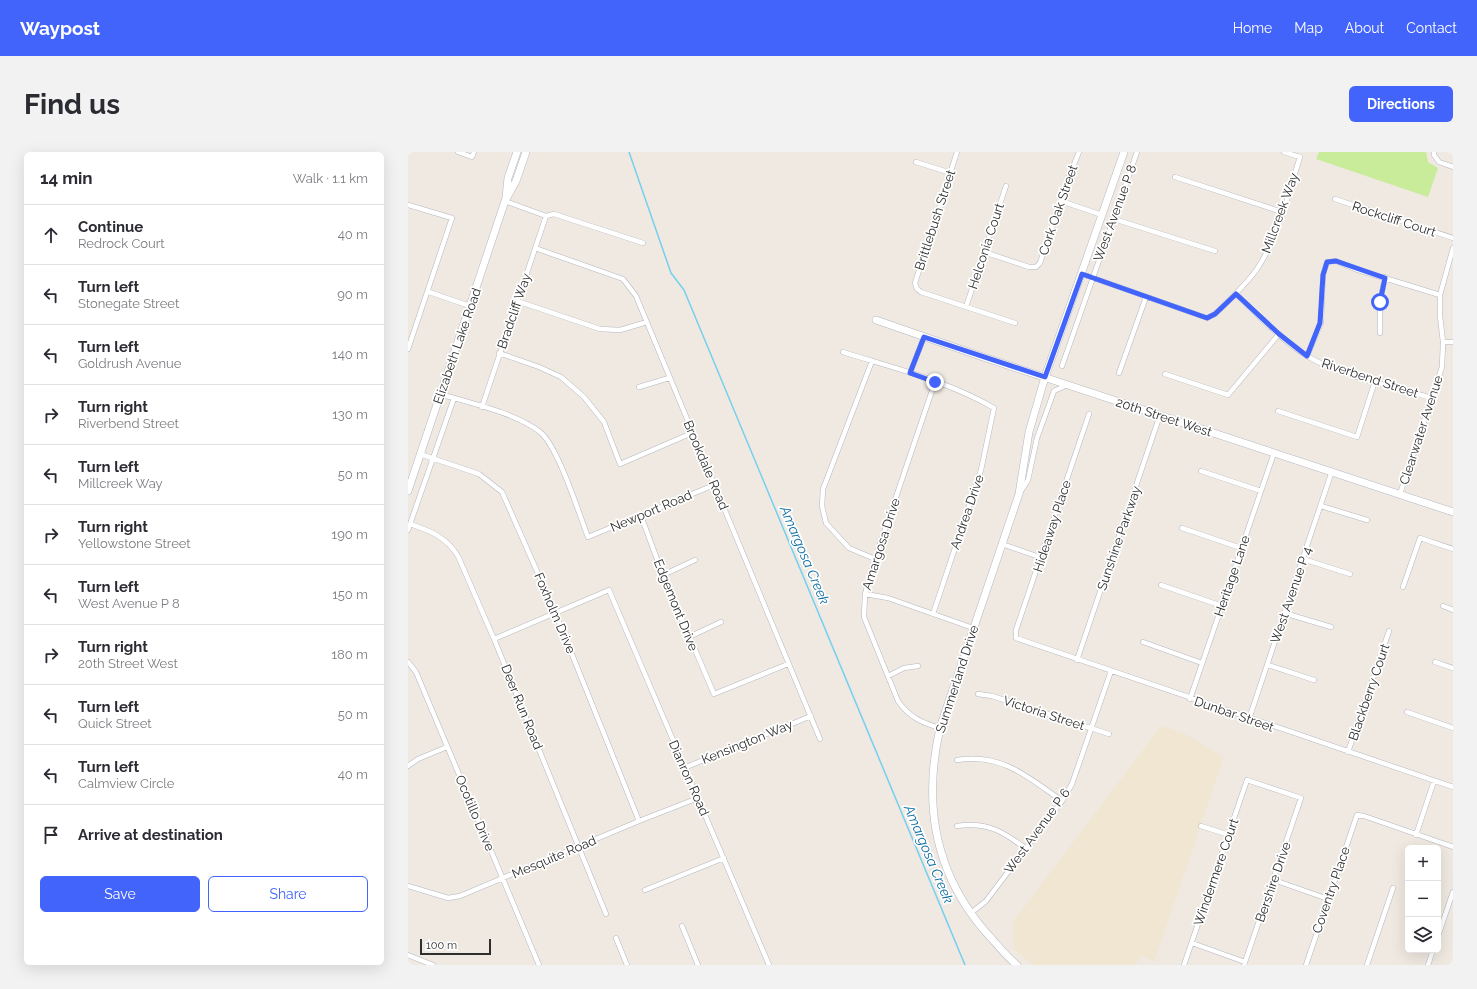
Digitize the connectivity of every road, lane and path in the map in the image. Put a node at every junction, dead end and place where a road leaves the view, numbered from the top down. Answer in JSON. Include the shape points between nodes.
{"nodes":[{"id":1,"x":458,"y":152,"type":"edge"},
{"id":2,"x":517,"y":152,"type":"edge"},
{"id":3,"x":526,"y":152,"type":"edge"},
{"id":4,"x":957,"y":152,"type":"edge"},
{"id":5,"x":1078,"y":152,"type":"edge"},
{"id":6,"x":1124,"y":152,"type":"edge"},
{"id":7,"x":1137,"y":152,"type":"edge"},
{"id":8,"x":1284,"y":152,"type":"edge"},
{"id":9,"x":1434,"y":152,"type":"edge"},
{"id":10,"x":473,"y":154,"type":"edge"},
{"id":11,"x":916,"y":162,"type":"dead end"},
{"id":12,"x":1453,"y":167,"type":"edge"},
{"id":13,"x":950,"y":173,"type":"junction"},
{"id":14,"x":1175,"y":177,"type":"dead end"},
{"id":15,"x":1006,"y":186,"type":"dead end"},
{"id":16,"x":1335,"y":199,"type":"dead end"},
{"id":17,"x":1061,"y":201,"type":"junction"},
{"id":18,"x":505,"y":202,"type":"junction"},
{"id":19,"x":408,"y":204,"type":"edge"},
{"id":20,"x":1282,"y":212,"type":"junction"},
{"id":21,"x":1102,"y":215,"type":"junction"},
{"id":22,"x":546,"y":216,"type":"junction"},
{"id":23,"x":1114,"y":219,"type":"junction"},
{"id":24,"x":1453,"y":238,"type":"edge"},
{"id":25,"x":643,"y":243,"type":"dead end"},
{"id":26,"x":535,"y":248,"type":"junction"},
{"id":27,"x":1453,"y":248,"type":"edge"},
{"id":28,"x":1214,"y":251,"type":"dead end"},
{"id":29,"x":984,"y":252,"type":"junction"},
{"id":30,"x":1082,"y":274,"type":"junction"},
{"id":31,"x":1092,"y":278,"type":"junction"},
{"id":32,"x":1385,"y":278,"type":"junction"},
{"id":33,"x":429,"y":292,"type":"junction"},
{"id":34,"x":1236,"y":294,"type":"junction"},
{"id":35,"x":1440,"y":295,"type":"junction"},
{"id":36,"x":1146,"y":297,"type":"junction"},
{"id":37,"x":517,"y":301,"type":"junction"},
{"id":38,"x":470,"y":306,"type":"junction"},
{"id":39,"x":966,"y":307,"type":"junction"},
{"id":40,"x":876,"y":320,"type":"dead end"},
{"id":41,"x":647,"y":322,"type":"junction"},
{"id":42,"x":1014,"y":323,"type":"dead end"},
{"id":43,"x":1380,"y":333,"type":"dead end"},
{"id":44,"x":1279,"y":334,"type":"junction"},
{"id":45,"x":924,"y":337,"type":"junction"},
{"id":46,"x":1443,"y":342,"type":"junction"},
{"id":47,"x":1453,"y":342,"type":"edge"},
{"id":48,"x":408,"y":349,"type":"edge"},
{"id":49,"x":843,"y":352,"type":"dead end"},
{"id":50,"x":499,"y":353,"type":"junction"},
{"id":51,"x":1307,"y":356,"type":"junction"},
{"id":52,"x":872,"y":361,"type":"junction"},
{"id":53,"x":1062,"y":366,"type":"dead end"},
{"id":54,"x":910,"y":373,"type":"junction"},
{"id":55,"x":1119,"y":373,"type":"dead end"},
{"id":56,"x":1165,"y":374,"type":"dead end"},
{"id":57,"x":1045,"y":377,"type":"junction"},
{"id":58,"x":670,"y":378,"type":"junction"},
{"id":59,"x":1375,"y":381,"type":"junction"},
{"id":60,"x":935,"y":382,"type":"junction"},
{"id":61,"x":1069,"y":385,"type":"junction"},
{"id":62,"x":639,"y":387,"type":"dead end"},
{"id":63,"x":440,"y":394,"type":"junction"},
{"id":64,"x":454,"y":398,"type":"junction"},
{"id":65,"x":1432,"y":398,"type":"junction"},
{"id":66,"x":482,"y":407,"type":"junction"},
{"id":67,"x":1278,"y":411,"type":"dead end"},
{"id":68,"x":1089,"y":414,"type":"dead end"},
{"id":69,"x":1160,"y":415,"type":"junction"},
{"id":70,"x":692,"y":433,"type":"junction"},
{"id":71,"x":1274,"y":453,"type":"junction"},
{"id":72,"x":420,"y":454,"type":"junction"},
{"id":73,"x":433,"y":458,"type":"junction"},
{"id":74,"x":1201,"y":471,"type":"dead end"},
{"id":75,"x":1332,"y":471,"type":"junction"},
{"id":76,"x":714,"y":485,"type":"junction"},
{"id":77,"x":1261,"y":490,"type":"junction"},
{"id":78,"x":408,"y":491,"type":"edge"},
{"id":79,"x":1400,"y":494,"type":"junction"},
{"id":80,"x":1016,"y":500,"type":"junction"},
{"id":81,"x":1321,"y":506,"type":"junction"},
{"id":82,"x":1453,"y":512,"type":"edge"},
{"id":83,"x":641,"y":516,"type":"junction"},
{"id":84,"x":1367,"y":520,"type":"dead end"},
{"id":85,"x":410,"y":524,"type":"junction"},
{"id":86,"x":1182,"y":528,"type":"dead end"},
{"id":87,"x":408,"y":530,"type":"edge"},
{"id":88,"x":1002,"y":544,"type":"junction"},
{"id":89,"x":1241,"y":548,"type":"junction"},
{"id":90,"x":1453,"y":549,"type":"edge"},
{"id":91,"x":1042,"y":558,"type":"junction"},
{"id":92,"x":875,"y":559,"type":"junction"},
{"id":93,"x":1303,"y":559,"type":"junction"},
{"id":94,"x":695,"y":560,"type":"dead end"},
{"id":95,"x":1350,"y":574,"type":"dead end"},
{"id":96,"x":663,"y":575,"type":"junction"},
{"id":97,"x":1161,"y":585,"type":"dead end"},
{"id":98,"x":1403,"y":587,"type":"dead end"},
{"id":99,"x":865,"y":594,"type":"junction"},
{"id":100,"x":1222,"y":606,"type":"junction"},
{"id":101,"x":1443,"y":606,"type":"dead end"},
{"id":102,"x":1453,"y":610,"type":"edge"},
{"id":103,"x":554,"y":612,"type":"junction"},
{"id":104,"x":1284,"y":613,"type":"junction"},
{"id":105,"x":933,"y":614,"type":"junction"},
{"id":106,"x":721,"y":622,"type":"dead end"},
{"id":107,"x":1331,"y":627,"type":"dead end"},
{"id":108,"x":973,"y":628,"type":"junction"},
{"id":109,"x":1389,"y":631,"type":"dead end"},
{"id":110,"x":689,"y":636,"type":"junction"},
{"id":111,"x":1016,"y":638,"type":"joint"},
{"id":112,"x":494,"y":639,"type":"junction"},
{"id":113,"x":1143,"y":642,"type":"dead end"},
{"id":114,"x":1078,"y":660,"type":"junction"},
{"id":115,"x":408,"y":662,"type":"edge"},
{"id":116,"x":1435,"y":662,"type":"dead end"},
{"id":117,"x":1202,"y":663,"type":"junction"},
{"id":118,"x":788,"y":664,"type":"junction"},
{"id":119,"x":1268,"y":665,"type":"junction"},
{"id":120,"x":918,"y":666,"type":"dead end"},
{"id":121,"x":1453,"y":668,"type":"edge"},
{"id":122,"x":1111,"y":671,"type":"junction"},
{"id":123,"x":888,"y":676,"type":"junction"},
{"id":124,"x":1314,"y":680,"type":"dead end"},
{"id":125,"x":978,"y":694,"type":"dead end"},
{"id":126,"x":1190,"y":699,"type":"junction"},
{"id":127,"x":1407,"y":712,"type":"dead end"},
{"id":128,"x":811,"y":716,"type":"junction"},
{"id":129,"x":1249,"y":719,"type":"junction"},
{"id":130,"x":940,"y":728,"type":"junction"},
{"id":131,"x":1091,"y":728,"type":"junction"},
{"id":132,"x":1453,"y":728,"type":"edge"},
{"id":133,"x":1109,"y":734,"type":"dead end"},
{"id":134,"x":820,"y":739,"type":"dead end"},
{"id":135,"x":446,"y":747,"type":"junction"},
{"id":136,"x":1348,"y":752,"type":"junction"},
{"id":137,"x":957,"y":760,"type":"dead end"},
{"id":138,"x":408,"y":766,"type":"edge"},
{"id":139,"x":684,"y":768,"type":"junction"},
{"id":140,"x":1247,"y":780,"type":"joint"},
{"id":141,"x":1434,"y":781,"type":"junction"},
{"id":142,"x":1453,"y":787,"type":"edge"},
{"id":143,"x":698,"y":798,"type":"junction"},
{"id":144,"x":1062,"y":801,"type":"junction"},
{"id":145,"x":639,"y":821,"type":"junction"},
{"id":146,"x":957,"y":826,"type":"dead end"},
{"id":147,"x":1201,"y":826,"type":"dead end"},
{"id":148,"x":1229,"y":835,"type":"junction"},
{"id":149,"x":1416,"y":835,"type":"junction"},
{"id":150,"x":579,"y":846,"type":"junction"},
{"id":151,"x":1453,"y":847,"type":"edge"},
{"id":152,"x":1026,"y":849,"type":"junction"},
{"id":153,"x":724,"y":858,"type":"junction"},
{"id":154,"x":503,"y":878,"type":"junction"},
{"id":155,"x":1274,"y":880,"type":"junction"},
{"id":156,"x":408,"y":886,"type":"edge"},
{"id":157,"x":1394,"y":888,"type":"dead end"},
{"id":158,"x":645,"y":890,"type":"dead end"},
{"id":159,"x":1453,"y":892,"type":"edge"},
{"id":160,"x":1328,"y":899,"type":"junction"},
{"id":161,"x":970,"y":913,"type":"junction"},
{"id":162,"x":606,"y":914,"type":"dead end"},
{"id":163,"x":682,"y":926,"type":"dead end"},
{"id":164,"x":1441,"y":927,"type":"edge"},
{"id":165,"x":616,"y":938,"type":"dead end"},
{"id":166,"x":1192,"y":943,"type":"junction"},
{"id":167,"x":1432,"y":953,"type":"edge"},
{"id":168,"x":408,"y":954,"type":"edge"},
{"id":169,"x":1245,"y":963,"type":"edge"},
{"id":170,"x":433,"y":965,"type":"edge"},
{"id":171,"x":539,"y":965,"type":"edge"},
{"id":172,"x":627,"y":965,"type":"edge"},
{"id":173,"x":698,"y":965,"type":"edge"},
{"id":174,"x":768,"y":965,"type":"edge"},
{"id":175,"x":1017,"y":965,"type":"edge"},
{"id":176,"x":1184,"y":965,"type":"edge"},
{"id":177,"x":1306,"y":965,"type":"edge"},
{"id":178,"x":1367,"y":965,"type":"edge"},
{"id":179,"x":1428,"y":965,"type":"edge"}],
"edges":[{"from":1,"to":10,"type":"street"},
{"from":2,"to":18,"type":"street","name":"Elizabeth Lake Road","via":[[508,178]]},
{"from":3,"to":18,"type":"street","name":"Elizabeth Lake Road","via":[[516,181]]},
{"from":4,"to":13,"type":"street","name":"Brittlebush Street"},
{"from":5,"to":17,"type":"street","name":"Cork Oak Street"},
{"from":6,"to":21,"type":"street","name":"West Avenue P 8"},
{"from":7,"to":23,"type":"street","name":"West Avenue P 8"},
{"from":8,"to":20,"type":"street","name":"Millcreek Way","via":[[1300,157]]},
{"from":9,"to":12,"type":"street","via":[[1439,162]]},
{"from":11,"to":13,"type":"street"},
{"from":13,"to":39,"type":"street","name":"Brittlebush Street","via":[[915,283],[921,292]]},
{"from":14,"to":20,"type":"street"},
{"from":15,"to":29,"type":"street","name":"Helconia Court"},
{"from":16,"to":24,"type":"street","name":"Rockcliff Court"},
{"from":17,"to":21,"type":"street"},
{"from":17,"to":29,"type":"street","name":"Cork Oak Street","via":[[1040,263],[1036,267]]},
{"from":18,"to":22,"type":"street"},
{"from":18,"to":38,"type":"street","name":"Elizabeth Lake Road"},
{"from":19,"to":33,"type":"street","via":[[452,218]]},
{"from":20,"to":34,"type":"street","name":"Millcreek Way","via":[[1266,253]]},
{"from":21,"to":30,"type":"street","name":"West Avenue P 8"},
{"from":22,"to":25,"type":"street","via":[[554,214]]},
{"from":22,"to":26,"type":"street","name":"Bradcliff Way"},
{"from":23,"to":28,"type":"street"},
{"from":23,"to":31,"type":"street","name":"West Avenue P 8"},
{"from":26,"to":37,"type":"street","name":"Bradcliff Way"},
{"from":26,"to":41,"type":"street","name":"Brookdale Road","via":[[623,279],[636,296]]},
{"from":27,"to":35,"type":"street","name":"Clearwater Avenue"},
{"from":29,"to":39,"type":"street","name":"Helconia Court"},
{"from":30,"to":31,"type":"street"},
{"from":30,"to":57,"type":"street","name":"West Avenue P 8"},
{"from":31,"to":36,"type":"street"},
{"from":31,"to":53,"type":"street","name":"West Avenue P 8"},
{"from":32,"to":35,"type":"street"},
{"from":32,"to":43,"type":"street","via":[[1380,302]]},
{"from":32,"to":51,"type":"street","via":[[1336,261],[1327,262],[1323,275],[1320,323]]},
{"from":33,"to":38,"type":"street"},
{"from":33,"to":48,"type":"street"},
{"from":34,"to":36,"type":"street","name":"Millcreek Way","via":[[1215,314],[1207,318]]},
{"from":34,"to":44,"type":"street","name":"Riverbend Street"},
{"from":35,"to":46,"type":"street","name":"Clearwater Avenue"},
{"from":36,"to":55,"type":"street"},
{"from":37,"to":41,"type":"street","via":[[600,329],[620,330]]},
{"from":37,"to":50,"type":"street","name":"Bradcliff Way"},
{"from":38,"to":63,"type":"street","name":"Elizabeth Lake Road"},
{"from":39,"to":42,"type":"street"},
{"from":40,"to":45,"type":"street","name":"20th Street West"},
{"from":41,"to":58,"type":"street","name":"Brookdale Road"},
{"from":44,"to":51,"type":"street","name":"Riverbend Street"},
{"from":44,"to":56,"type":"street","via":[[1228,394]]},
{"from":45,"to":54,"type":"street"},
{"from":45,"to":57,"type":"street","name":"20th Street West"},
{"from":46,"to":47,"type":"street"},
{"from":46,"to":65,"type":"street","name":"Clearwater Avenue","via":[[1442,367]]},
{"from":49,"to":52,"type":"street"},
{"from":50,"to":66,"type":"street","name":"Bradcliff Way"},
{"from":50,"to":70,"type":"street","via":[[540,366],[561,377],[584,397],[604,422],[620,464]]},
{"from":51,"to":59,"type":"street","name":"Riverbend Street","via":[[1334,369]]},
{"from":52,"to":54,"type":"street"},
{"from":52,"to":92,"type":"street","via":[[823,489],[822,506],[826,524],[849,548]]},
{"from":54,"to":60,"type":"street"},
{"from":57,"to":61,"type":"street","name":"20th Street West"},
{"from":57,"to":80,"type":"street","name":"Summerland Drive","via":[[1029,432]]},
{"from":58,"to":62,"type":"street"},
{"from":58,"to":70,"type":"street","name":"Brookdale Road"},
{"from":59,"to":65,"type":"street","name":"Riverbend Street"},
{"from":59,"to":67,"type":"street","via":[[1357,437]]},
{"from":60,"to":92,"type":"street","name":"Amargosa Drive"},
{"from":60,"to":105,"type":"street","name":"Andrea Drive","via":[[994,408],[981,470]]},
{"from":61,"to":69,"type":"street","name":"20th Street West"},
{"from":61,"to":80,"type":"street","via":[[1054,391],[1037,438],[1028,480]]},
{"from":63,"to":64,"type":"street"},
{"from":63,"to":72,"type":"street","name":"Elizabeth Lake Road"},
{"from":64,"to":66,"type":"street"},
{"from":64,"to":73,"type":"street"},
{"from":65,"to":79,"type":"street","name":"Clearwater Avenue"},
{"from":66,"to":83,"type":"street","name":"Newport Road","via":[[519,420],[541,433],[554,450],[588,537]]},
{"from":68,"to":91,"type":"street","name":"Hideaway Place"},
{"from":69,"to":71,"type":"street","name":"20th Street West"},
{"from":69,"to":114,"type":"street","name":"Sunshine Parkway"},
{"from":70,"to":76,"type":"street","name":"Brookdale Road"},
{"from":71,"to":75,"type":"street","name":"20th Street West"},
{"from":71,"to":77,"type":"street","name":"Heritage Lane"},
{"from":72,"to":73,"type":"street","name":"Foxholm Drive"},
{"from":72,"to":78,"type":"street","name":"Elizabeth Lake Road"},
{"from":73,"to":85,"type":"street"},
{"from":73,"to":103,"type":"street","name":"Foxholm Drive","via":[[479,474],[502,492]]},
{"from":74,"to":77,"type":"street"},
{"from":75,"to":79,"type":"street","name":"20th Street West"},
{"from":75,"to":81,"type":"street","name":"West Avenue P 4"},
{"from":76,"to":83,"type":"street","name":"Newport Road"},
{"from":76,"to":118,"type":"street","name":"Brookdale Road"},
{"from":77,"to":89,"type":"street","name":"Heritage Lane"},
{"from":79,"to":82,"type":"street","name":"20th Street West"},
{"from":80,"to":88,"type":"street","name":"Summerland Drive"},
{"from":81,"to":84,"type":"street"},
{"from":81,"to":93,"type":"street","name":"West Avenue P 4"},
{"from":83,"to":96,"type":"street","name":"Edgemont Drive"},
{"from":85,"to":87,"type":"street"},
{"from":85,"to":112,"type":"street","name":"Deer Run Road","via":[[436,534],[451,544]]},
{"from":86,"to":89,"type":"street"},
{"from":88,"to":91,"type":"street"},
{"from":88,"to":108,"type":"street","name":"Summerland Drive"},
{"from":89,"to":100,"type":"street","name":"Heritage Lane"},
{"from":90,"to":98,"type":"street","via":[[1420,538]]},
{"from":91,"to":111,"type":"street","name":"Hideaway Place","via":[[1016,630]]},
{"from":92,"to":99,"type":"street","name":"Amargosa Drive"},
{"from":93,"to":95,"type":"street"},
{"from":93,"to":104,"type":"street","name":"West Avenue P 4"},
{"from":94,"to":96,"type":"street"},
{"from":96,"to":110,"type":"street","name":"Edgemont Drive"},
{"from":97,"to":100,"type":"street"},
{"from":99,"to":105,"type":"street","via":[[888,598]]},
{"from":99,"to":123,"type":"street","name":"Amargosa Drive","via":[[864,617]]},
{"from":100,"to":117,"type":"street","name":"Heritage Lane"},
{"from":101,"to":102,"type":"street"},
{"from":103,"to":112,"type":"street"},
{"from":103,"to":139,"type":"street","name":"Dianron Road","via":[[609,590]]},
{"from":103,"to":145,"type":"street","name":"Foxholm Drive"},
{"from":104,"to":107,"type":"street"},
{"from":104,"to":119,"type":"street","name":"West Avenue P 4"},
{"from":105,"to":108,"type":"street"},
{"from":106,"to":110,"type":"street"},
{"from":108,"to":130,"type":"street","name":"Summerland Drive"},
{"from":109,"to":136,"type":"street","name":"Blackberry Court"},
{"from":110,"to":118,"type":"street","name":"Edgemont Drive","via":[[714,694]]},
{"from":111,"to":114,"type":"street","name":"Dunbar Street"},
{"from":112,"to":150,"type":"street","name":"Deer Run Road"},
{"from":113,"to":117,"type":"street"},
{"from":114,"to":122,"type":"street","name":"Dunbar Street"},
{"from":115,"to":135,"type":"street","name":"Ocotillo Drive","via":[[416,672]]},
{"from":116,"to":121,"type":"street"},
{"from":117,"to":126,"type":"street","name":"Heritage Lane"},
{"from":118,"to":128,"type":"street","name":"Brookdale Road"},
{"from":119,"to":124,"type":"street"},
{"from":119,"to":129,"type":"street","name":"West Avenue P 4"},
{"from":120,"to":123,"type":"street","via":[[904,668]]},
{"from":122,"to":126,"type":"street","name":"Dunbar Street"},
{"from":122,"to":131,"type":"street","name":"West Avenue P 6"},
{"from":123,"to":130,"type":"street","name":"Amargosa Drive","via":[[904,711],[920,721]]},
{"from":125,"to":131,"type":"street","name":"Victoria Street","via":[[992,696]]},
{"from":126,"to":129,"type":"street","name":"Dunbar Street"},
{"from":127,"to":132,"type":"street"},
{"from":128,"to":134,"type":"street","name":"Brookdale Road"},
{"from":128,"to":139,"type":"street","name":"Kensington Way"},
{"from":129,"to":136,"type":"street","name":"Dunbar Street"},
{"from":130,"to":161,"type":"street","name":"Summerland Drive","via":[[931,796],[938,844],[954,885]]},
{"from":131,"to":133,"type":"street","name":"Victoria Street"},
{"from":131,"to":144,"type":"street","name":"West Avenue P 6","via":[[1072,784]]},
{"from":135,"to":138,"type":"street","via":[[418,758]]},
{"from":135,"to":154,"type":"street","name":"Ocotillo Drive"},
{"from":136,"to":141,"type":"street","name":"Dunbar Street"},
{"from":137,"to":144,"type":"street","via":[[970,758],[1006,764]]},
{"from":139,"to":143,"type":"street","name":"Dianron Road"},
{"from":140,"to":148,"type":"street","name":"Windermere Court"},
{"from":140,"to":155,"type":"street","name":"Bershire Drive","via":[[1301,798]]},
{"from":141,"to":142,"type":"street","name":"Dunbar Street"},
{"from":141,"to":149,"type":"street"},
{"from":143,"to":145,"type":"street","name":"Mesquite Road"},
{"from":143,"to":153,"type":"street","name":"Dianron Road"},
{"from":144,"to":152,"type":"street","name":"West Avenue P 6"},
{"from":145,"to":150,"type":"street","name":"Mesquite Road"},
{"from":146,"to":152,"type":"street","via":[[976,825],[1000,831]]},
{"from":147,"to":148,"type":"street"},
{"from":148,"to":166,"type":"street","name":"Windermere Court"},
{"from":149,"to":151,"type":"street"},
{"from":149,"to":160,"type":"street","name":"Coventry Place","via":[[1357,815]]},
{"from":150,"to":154,"type":"street","name":"Mesquite Road"},
{"from":150,"to":162,"type":"street","name":"Deer Run Road"},
{"from":152,"to":161,"type":"street","name":"West Avenue P 6","via":[[986,901]]},
{"from":153,"to":158,"type":"street"},
{"from":153,"to":174,"type":"street","name":"Dianron Road"},
{"from":154,"to":156,"type":"street","name":"Mesquite Road","via":[[460,896],[448,898]]},
{"from":154,"to":171,"type":"street","name":"Ocotillo Drive"},
{"from":155,"to":160,"type":"street"},
{"from":155,"to":169,"type":"street","name":"Bershire Drive"},
{"from":157,"to":178,"type":"street"},
{"from":159,"to":164,"type":"street"},
{"from":160,"to":177,"type":"street","name":"Coventry Place"},
{"from":161,"to":175,"type":"street","name":"Summerland Drive"},
{"from":163,"to":173,"type":"street"},
{"from":165,"to":172,"type":"street"},
{"from":166,"to":169,"type":"street"},
{"from":166,"to":176,"type":"street","name":"Windermere Court"},
{"from":167,"to":179,"type":"street"},
{"from":168,"to":170,"type":"street"}]}
